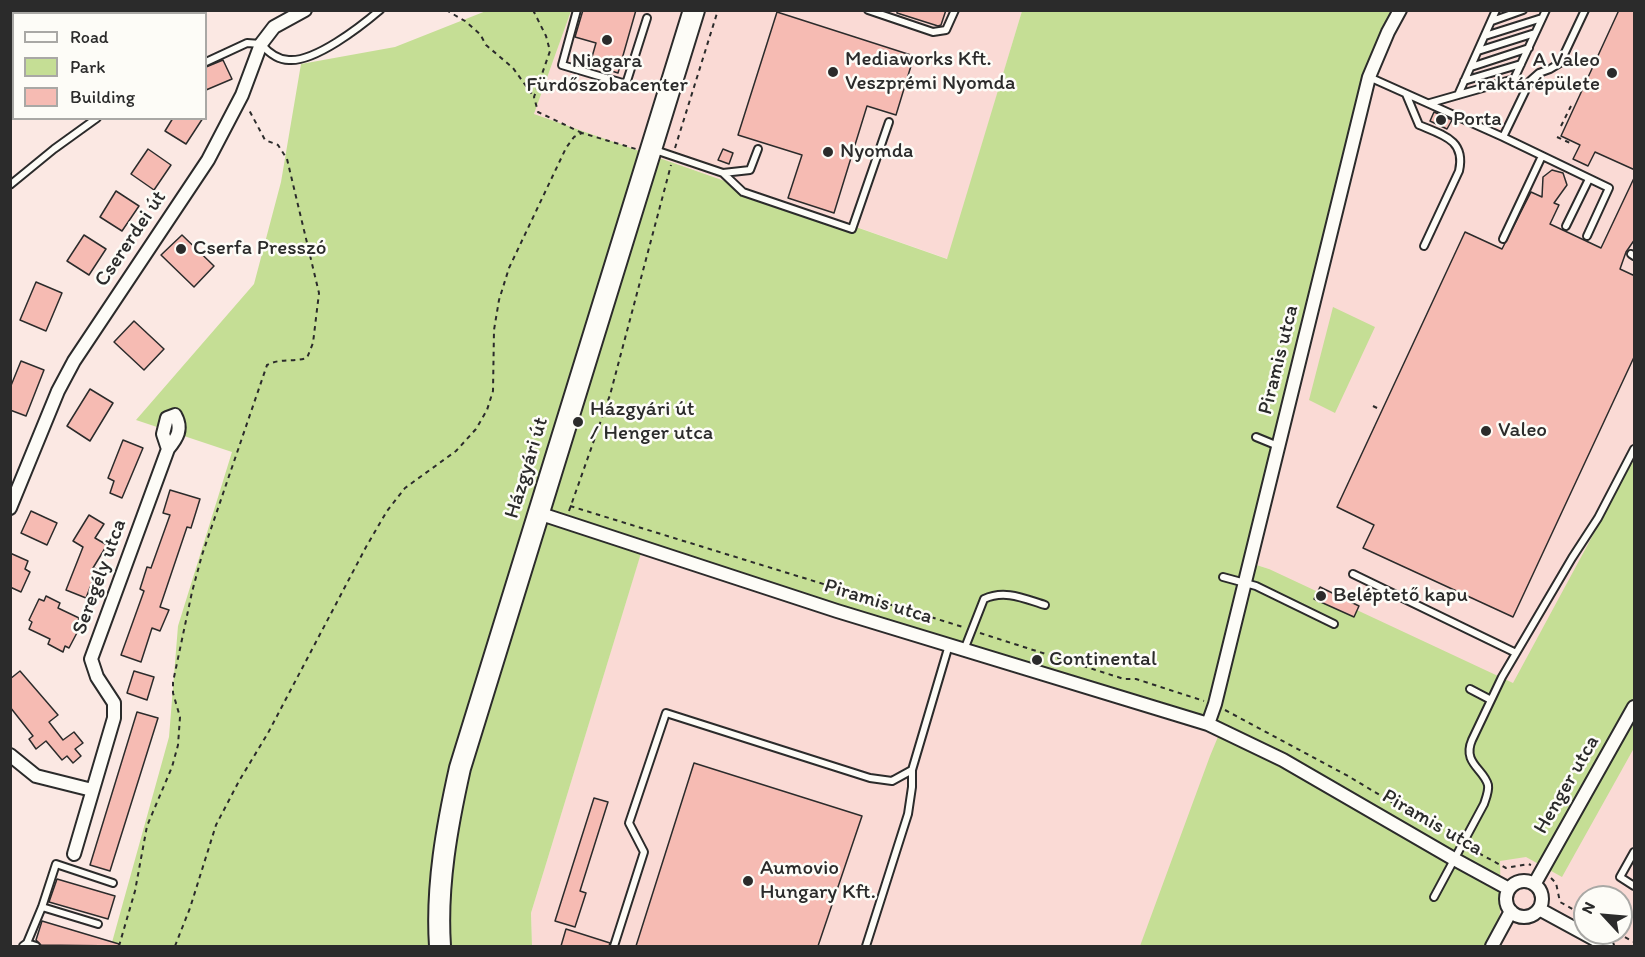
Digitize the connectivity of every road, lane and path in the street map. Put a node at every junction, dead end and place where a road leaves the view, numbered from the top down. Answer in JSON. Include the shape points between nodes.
{"nodes":[{"id":1,"x":305,"y":10,"type":"edge"},
{"id":2,"x":380,"y":10,"type":"edge"},
{"id":3,"x":446,"y":10,"type":"edge"},
{"id":4,"x":533,"y":10,"type":"edge"},
{"id":5,"x":577,"y":10,"type":"edge"},
{"id":6,"x":694,"y":10,"type":"edge"},
{"id":7,"x":718,"y":10,"type":"edge"},
{"id":8,"x":868,"y":10,"type":"edge"},
{"id":9,"x":954,"y":10,"type":"edge"},
{"id":10,"x":1400,"y":10,"type":"edge"},
{"id":11,"x":1496,"y":10,"type":"edge"},
{"id":12,"x":1524,"y":10,"type":"edge"},
{"id":13,"x":1546,"y":10,"type":"edge"},
{"id":14,"x":1585,"y":10,"type":"edge"},
{"id":15,"x":647,"y":18,"type":"dead end"},
{"id":16,"x":1542,"y":18,"type":"junction"},
{"id":17,"x":1492,"y":21,"type":"junction"},
{"id":18,"x":1535,"y":33,"type":"junction"},
{"id":19,"x":1485,"y":36,"type":"junction"},
{"id":20,"x":261,"y":44,"type":"junction"},
{"id":21,"x":1529,"y":48,"type":"junction"},
{"id":22,"x":1478,"y":51,"type":"junction"},
{"id":23,"x":207,"y":62,"type":"edge"},
{"id":24,"x":1521,"y":64,"type":"junction"},
{"id":25,"x":1471,"y":67,"type":"junction"},
{"id":26,"x":1369,"y":77,"type":"junction"},
{"id":27,"x":1464,"y":81,"type":"junction"},
{"id":28,"x":1406,"y":94,"type":"junction"},
{"id":29,"x":242,"y":95,"type":"junction"},
{"id":30,"x":1458,"y":95,"type":"junction"},
{"id":31,"x":534,"y":98,"type":"junction"},
{"id":32,"x":1430,"y":104,"type":"junction"},
{"id":33,"x":1571,"y":106,"type":"dead end"},
{"id":34,"x":94,"y":120,"type":"edge"},
{"id":35,"x":888,"y":122,"type":"dead end"},
{"id":36,"x":1562,"y":126,"type":"dead end"},
{"id":37,"x":582,"y":134,"type":"junction"},
{"id":38,"x":1503,"y":137,"type":"junction"},
{"id":39,"x":1557,"y":137,"type":"dead end"},
{"id":40,"x":1570,"y":143,"type":"dead end"},
{"id":41,"x":758,"y":149,"type":"dead end"},
{"id":42,"x":650,"y":151,"type":"junction"},
{"id":43,"x":673,"y":156,"type":"junction"},
{"id":44,"x":1542,"y":156,"type":"junction"},
{"id":45,"x":723,"y":173,"type":"junction"},
{"id":46,"x":1589,"y":179,"type":"junction"},
{"id":47,"x":10,"y":185,"type":"edge"},
{"id":48,"x":1566,"y":226,"type":"dead end"},
{"id":49,"x":1587,"y":236,"type":"dead end"},
{"id":50,"x":1503,"y":239,"type":"dead end"},
{"id":51,"x":1424,"y":246,"type":"dead end"},
{"id":52,"x":1373,"y":406,"type":"dead end"},
{"id":53,"x":1381,"y":410,"type":"dead end"},
{"id":54,"x":1256,"y":437,"type":"dead end"},
{"id":55,"x":1278,"y":446,"type":"junction"},
{"id":56,"x":168,"y":449,"type":"dead end"},
{"id":57,"x":1635,"y":449,"type":"edge"},
{"id":58,"x":10,"y":508,"type":"edge"},
{"id":59,"x":538,"y":513,"type":"junction"},
{"id":60,"x":566,"y":522,"type":"junction"},
{"id":61,"x":1353,"y":574,"type":"dead end"},
{"id":62,"x":1223,"y":577,"type":"dead end"},
{"id":63,"x":1244,"y":582,"type":"junction"},
{"id":64,"x":1046,"y":605,"type":"dead end"},
{"id":65,"x":1335,"y":624,"type":"dead end"},
{"id":66,"x":949,"y":645,"type":"junction"},
{"id":67,"x":964,"y":650,"type":"junction"},
{"id":68,"x":1516,"y":653,"type":"junction"},
{"id":69,"x":1470,"y":689,"type":"dead end"},
{"id":70,"x":1491,"y":700,"type":"junction"},
{"id":71,"x":1635,"y":707,"type":"edge"},
{"id":72,"x":1208,"y":724,"type":"junction"},
{"id":73,"x":10,"y":755,"type":"edge"},
{"id":74,"x":912,"y":770,"type":"junction"},
{"id":75,"x":92,"y":790,"type":"junction"},
{"id":76,"x":1635,"y":852,"type":"edge"},
{"id":77,"x":74,"y":854,"type":"dead end"},
{"id":78,"x":1454,"y":859,"type":"junction"},
{"id":79,"x":113,"y":883,"type":"dead end"},
{"id":80,"x":1535,"y":883,"type":"junction"},
{"id":81,"x":1635,"y":886,"type":"edge"},
{"id":82,"x":1509,"y":889,"type":"junction"},
{"id":83,"x":1434,"y":897,"type":"dead end"},
{"id":84,"x":42,"y":907,"type":"junction"},
{"id":85,"x":1539,"y":909,"type":"junction"},
{"id":86,"x":1511,"y":911,"type":"junction"},
{"id":87,"x":98,"y":924,"type":"dead end"},
{"id":88,"x":25,"y":945,"type":"edge"},
{"id":89,"x":36,"y":946,"type":"edge"},
{"id":90,"x":119,"y":946,"type":"edge"},
{"id":91,"x":175,"y":946,"type":"edge"},
{"id":92,"x":440,"y":946,"type":"edge"},
{"id":93,"x":614,"y":946,"type":"edge"},
{"id":94,"x":866,"y":946,"type":"edge"},
{"id":95,"x":1492,"y":946,"type":"edge"},
{"id":96,"x":1607,"y":946,"type":"edge"}],
"edges":[{"from":1,"to":20,"type":"street","name":"Csererdei út","via":[[274,27]]},
{"from":2,"to":20,"type":"lane","via":[[338,42],[299,60],[279,58]]},
{"from":3,"to":31,"type":"path","via":[[480,34],[486,45],[513,68]]},
{"from":4,"to":31,"type":"path","via":[[550,51]]},
{"from":5,"to":15,"type":"lane","via":[[562,64],[626,84]]},
{"from":6,"to":42,"type":"main road","name":"Házgyári út"},
{"from":7,"to":43,"type":"path"},
{"from":8,"to":9,"type":"lane","via":[[933,32],[946,30]]},
{"from":10,"to":26,"type":"street","name":"Piramis utca"},
{"from":11,"to":17,"type":"lane"},
{"from":12,"to":17,"type":"lane"},
{"from":13,"to":16,"type":"lane"},
{"from":14,"to":38,"type":"lane","via":[[1560,63],[1530,81]]},
{"from":16,"to":18,"type":"lane"},
{"from":16,"to":19,"type":"lane"},
{"from":17,"to":19,"type":"lane"},
{"from":18,"to":21,"type":"lane"},
{"from":18,"to":22,"type":"lane"},
{"from":19,"to":22,"type":"lane"},
{"from":20,"to":23,"type":"lane","via":[[247,44]]},
{"from":20,"to":29,"type":"street","name":"Csererdei út"},
{"from":21,"to":24,"type":"lane"},
{"from":21,"to":25,"type":"lane"},
{"from":22,"to":25,"type":"lane"},
{"from":24,"to":27,"type":"lane"},
{"from":24,"to":30,"type":"lane","via":[[1514,79]]},
{"from":25,"to":27,"type":"lane"},
{"from":26,"to":28,"type":"lane"},
{"from":26,"to":55,"type":"street","name":"Piramis utca"},
{"from":27,"to":30,"type":"lane"},
{"from":28,"to":32,"type":"lane"},
{"from":28,"to":51,"type":"lane","via":[[1419,126],[1451,140],[1461,159]]},
{"from":29,"to":58,"type":"street","name":"Csererdei út","via":[[208,160],[74,361]]},
{"from":29,"to":90,"type":"path","via":[[265,140],[278,145],[287,159],[319,293],[313,343],[307,358],[281,359],[267,365],[202,555],[173,682],[172,693],[180,717],[178,745],[147,826],[135,891]]},
{"from":30,"to":32,"type":"lane"},
{"from":31,"to":37,"type":"path","via":[[538,112]]},
{"from":32,"to":38,"type":"lane"},
{"from":33,"to":36,"type":"path"},
{"from":34,"to":47,"type":"lane"},
{"from":35,"to":45,"type":"lane","via":[[852,229],[743,192]]},
{"from":37,"to":42,"type":"path"},
{"from":37,"to":91,"type":"path","via":[[566,147],[509,268],[494,330],[493,391],[487,410],[456,451],[405,488],[366,547],[216,825]]},
{"from":38,"to":44,"type":"lane"},
{"from":39,"to":40,"type":"path"},
{"from":41,"to":45,"type":"lane","via":[[750,171]]},
{"from":42,"to":43,"type":"lane"},
{"from":42,"to":59,"type":"main road","name":"Házgyári út"},
{"from":43,"to":45,"type":"lane"},
{"from":43,"to":60,"type":"path","via":[[610,395]]},
{"from":44,"to":46,"type":"lane"},
{"from":44,"to":50,"type":"lane"},
{"from":46,"to":48,"type":"lane"},
{"from":46,"to":49,"type":"lane","via":[[1609,188]]},
{"from":52,"to":53,"type":"path"},
{"from":54,"to":55,"type":"lane"},
{"from":55,"to":63,"type":"street","name":"Piramis utca"},
{"from":56,"to":75,"type":"street","name":"Seregély utca","via":[[91,659],[114,704],[114,718]]},
{"from":57,"to":68,"type":"lane"},
{"from":59,"to":60,"type":"street","name":"Piramis utca"},
{"from":59,"to":92,"type":"main road","name":"Házgyári út","via":[[460,768],[441,880]]},
{"from":60,"to":66,"type":"street","name":"Piramis utca"},
{"from":61,"to":68,"type":"lane"},
{"from":62,"to":63,"type":"lane"},
{"from":63,"to":65,"type":"lane"},
{"from":63,"to":72,"type":"street","name":"Piramis utca"},
{"from":64,"to":67,"type":"lane","via":[[1004,594],[984,599]]},
{"from":66,"to":67,"type":"street","name":"Piramis utca"},
{"from":66,"to":74,"type":"lane"},
{"from":67,"to":72,"type":"street","name":"Piramis utca"},
{"from":68,"to":70,"type":"lane"},
{"from":69,"to":70,"type":"lane"},
{"from":70,"to":78,"type":"lane","via":[[1469,746],[1473,766],[1487,781],[1488,793]]},
{"from":71,"to":80,"type":"street","name":"Henger utca"},
{"from":72,"to":78,"type":"street","name":"Piramis utca","via":[[1283,760]]},
{"from":73,"to":75,"type":"street","via":[[36,776]]},
{"from":74,"to":93,"type":"lane","via":[[892,781],[870,778],[666,713],[629,823],[644,852]]},
{"from":74,"to":94,"type":"lane","via":[[908,814]]},
{"from":75,"to":77,"type":"street","name":"Seregély utca"},
{"from":76,"to":81,"type":"lane","via":[[1620,878]]},
{"from":78,"to":82,"type":"street","name":"Piramis utca"},
{"from":78,"to":83,"type":"lane"},
{"from":79,"to":84,"type":"lane","via":[[56,864]]},
{"from":80,"to":82,"type":"street","via":[[1518,881]]},
{"from":80,"to":85,"type":"street","via":[[1543,900]]},
{"from":82,"to":86,"type":"street","via":[[1506,900]]},
{"from":84,"to":87,"type":"lane"},
{"from":84,"to":88,"type":"lane"},
{"from":85,"to":86,"type":"street","via":[[1528,917]]},
{"from":85,"to":96,"type":"street"},
{"from":86,"to":95,"type":"street"},
{"from":88,"to":89,"type":"lane"}]}
